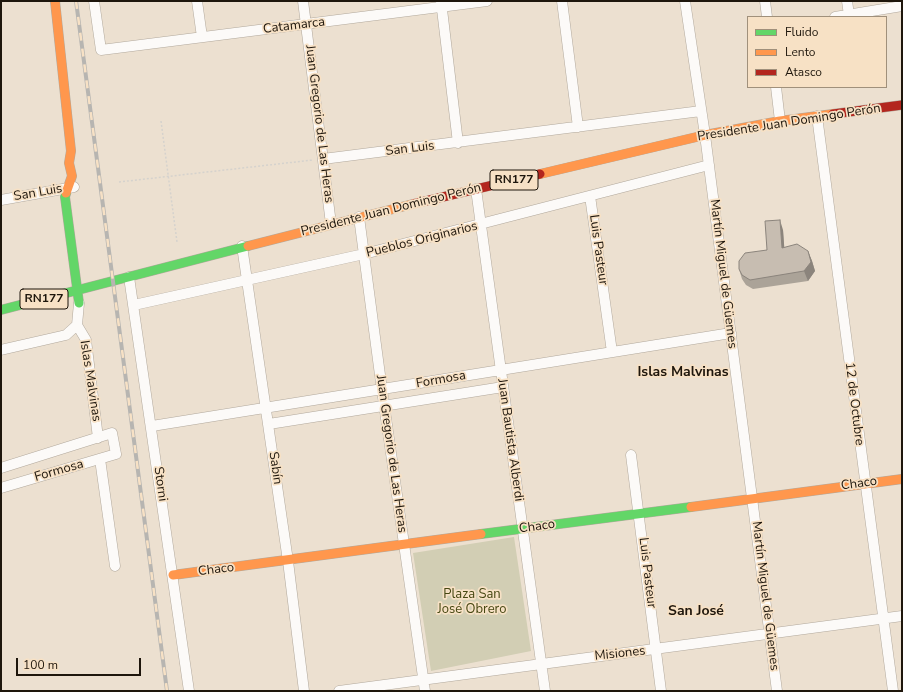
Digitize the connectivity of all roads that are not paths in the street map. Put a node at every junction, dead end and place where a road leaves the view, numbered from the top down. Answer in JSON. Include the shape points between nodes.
{"nodes":[{"id":1,"x":55,"y":1,"type":"edge"},
{"id":2,"x":94,"y":1,"type":"edge"},
{"id":3,"x":196,"y":1,"type":"edge"},
{"id":4,"x":303,"y":1,"type":"edge"},
{"id":5,"x":487,"y":1,"type":"edge"},
{"id":6,"x":562,"y":1,"type":"edge"},
{"id":7,"x":685,"y":1,"type":"edge"},
{"id":8,"x":765,"y":1,"type":"edge"},
{"id":9,"x":847,"y":1,"type":"edge"},
{"id":10,"x":441,"y":4,"type":"edge"},
{"id":11,"x":902,"y":6,"type":"edge"},
{"id":12,"x":849,"y":15,"type":"junction"},
{"id":13,"x":767,"y":16,"type":"edge"},
{"id":14,"x":842,"y":16,"type":"edge"},
{"id":15,"x":306,"y":24,"type":"junction"},
{"id":16,"x":202,"y":37,"type":"junction"},
{"id":17,"x":776,"y":88,"type":"edge"},
{"id":18,"x":902,"y":105,"type":"edge"},
{"id":19,"x":701,"y":111,"type":"junction"},
{"id":20,"x":817,"y":116,"type":"junction"},
{"id":21,"x":780,"y":121,"type":"junction"},
{"id":22,"x":578,"y":127,"type":"junction"},
{"id":23,"x":705,"y":135,"type":"junction"},
{"id":24,"x":458,"y":143,"type":"junction"},
{"id":25,"x":323,"y":159,"type":"junction"},
{"id":26,"x":709,"y":165,"type":"junction"},
{"id":27,"x":71,"y":188,"type":"junction"},
{"id":28,"x":476,"y":189,"type":"junction"},
{"id":29,"x":590,"y":196,"type":"junction"},
{"id":30,"x":1,"y":200,"type":"edge"},
{"id":31,"x":359,"y":217,"type":"junction"},
{"id":32,"x":331,"y":224,"type":"junction"},
{"id":33,"x":481,"y":225,"type":"junction"},
{"id":34,"x":242,"y":246,"type":"junction"},
{"id":35,"x":364,"y":254,"type":"junction"},
{"id":36,"x":130,"y":277,"type":"junction"},
{"id":37,"x":247,"y":279,"type":"junction"},
{"id":38,"x":83,"y":289,"type":"junction"},
{"id":39,"x":79,"y":303,"type":"joint"},
{"id":40,"x":134,"y":305,"type":"junction"},
{"id":41,"x":1,"y":310,"type":"edge"},
{"id":42,"x":77,"y":325,"type":"junction"},
{"id":43,"x":731,"y":333,"type":"junction"},
{"id":44,"x":1,"y":350,"type":"edge"},
{"id":45,"x":612,"y":352,"type":"junction"},
{"id":46,"x":500,"y":369,"type":"junction"},
{"id":47,"x":503,"y":387,"type":"junction"},
{"id":48,"x":382,"y":390,"type":"junction"},
{"id":49,"x":384,"y":406,"type":"junction"},
{"id":50,"x":266,"y":409,"type":"junction"},
{"id":51,"x":268,"y":424,"type":"junction"},
{"id":52,"x":152,"y":426,"type":"junction"},
{"id":53,"x":98,"y":438,"type":"junction"},
{"id":54,"x":631,"y":455,"type":"dead end"},
{"id":55,"x":100,"y":459,"type":"junction"},
{"id":56,"x":1,"y":468,"type":"edge"},
{"id":57,"x":902,"y":479,"type":"edge"},
{"id":58,"x":865,"y":484,"type":"junction"},
{"id":59,"x":1,"y":488,"type":"edge"},
{"id":60,"x":752,"y":499,"type":"junction"},
{"id":61,"x":640,"y":513,"type":"junction"},
{"id":62,"x":523,"y":529,"type":"junction"},
{"id":63,"x":403,"y":545,"type":"junction"},
{"id":64,"x":288,"y":561,"type":"junction"},
{"id":65,"x":115,"y":566,"type":"dead end"},
{"id":66,"x":173,"y":575,"type":"junction"},
{"id":67,"x":902,"y":616,"type":"edge"},
{"id":68,"x":884,"y":618,"type":"junction"},
{"id":69,"x":769,"y":634,"type":"junction"},
{"id":70,"x":656,"y":650,"type":"junction"},
{"id":71,"x":541,"y":663,"type":"junction"},
{"id":72,"x":424,"y":680,"type":"junction"},
{"id":73,"x":189,"y":691,"type":"edge"},
{"id":74,"x":304,"y":691,"type":"edge"},
{"id":75,"x":338,"y":691,"type":"edge"},
{"id":76,"x":425,"y":691,"type":"edge"},
{"id":77,"x":545,"y":691,"type":"edge"},
{"id":78,"x":661,"y":691,"type":"edge"},
{"id":79,"x":777,"y":691,"type":"edge"},
{"id":80,"x":893,"y":691,"type":"edge"}],
"edges":[{"from":1,"to":27,"type":"street","via":[[71,151],[77,165],[78,176]]},
{"from":2,"to":16,"type":"street","name":"Catamarca","via":[[101,50]]},
{"from":3,"to":16,"type":"street"},
{"from":4,"to":15,"type":"street","name":"Juan Gregorio de Las Heras"},
{"from":5,"to":10,"type":"street","name":"Catamarca"},
{"from":6,"to":22,"type":"street"},
{"from":7,"to":19,"type":"street","name":"Martín Miguel de Güemes"},
{"from":8,"to":13,"type":"street"},
{"from":9,"to":12,"type":"street"},
{"from":10,"to":15,"type":"street","name":"Catamarca"},
{"from":10,"to":24,"type":"street"},
{"from":11,"to":12,"type":"street"},
{"from":12,"to":14,"type":"street"},
{"from":15,"to":16,"type":"street","name":"Catamarca"},
{"from":15,"to":25,"type":"street","name":"Juan Gregorio de Las Heras"},
{"from":17,"to":21,"type":"street"},
{"from":18,"to":20,"type":"street","name":"Presidente Juan Domingo Perón","number":"RN177"},
{"from":19,"to":22,"type":"street","name":"San Luis"},
{"from":19,"to":23,"type":"street","name":"Martín Miguel de Güemes"},
{"from":20,"to":21,"type":"street","name":"Presidente Juan Domingo Perón","number":"RN177"},
{"from":20,"to":58,"type":"street","name":"12 de Octubre"},
{"from":21,"to":23,"type":"street","name":"Presidente Juan Domingo Perón","number":"RN177"},
{"from":22,"to":24,"type":"street","name":"San Luis"},
{"from":23,"to":26,"type":"street","name":"Martín Miguel de Güemes"},
{"from":23,"to":28,"type":"street","name":"Presidente Juan Domingo Perón","number":"RN177"},
{"from":24,"to":25,"type":"street","name":"San Luis"},
{"from":25,"to":32,"type":"street","name":"Juan Gregorio de Las Heras"},
{"from":26,"to":29,"type":"street","name":"Pueblos Originarios"},
{"from":26,"to":43,"type":"street","name":"Martín Miguel de Güemes"},
{"from":27,"to":30,"type":"street","name":"San Luis"},
{"from":27,"to":38,"type":"street","via":[[65,197]]},
{"from":28,"to":31,"type":"street","name":"Presidente Juan Domingo Perón","number":"RN177"},
{"from":28,"to":33,"type":"street","name":"Juan Bautista Alberdi"},
{"from":29,"to":33,"type":"street","name":"Pueblos Originarios"},
{"from":29,"to":45,"type":"street","name":"Luis Pasteur"},
{"from":31,"to":32,"type":"street","name":"Presidente Juan Domingo Perón","number":"RN177"},
{"from":31,"to":35,"type":"street","name":"Juan Gregorio de Las Heras"},
{"from":32,"to":34,"type":"street","name":"Presidente Juan Domingo Perón","number":"RN177"},
{"from":33,"to":35,"type":"street","name":"Pueblos Originarios"},
{"from":33,"to":46,"type":"street","name":"Juan Bautista Alberdi"},
{"from":34,"to":36,"type":"street","name":"Presidente Juan Domingo Perón","number":"RN177"},
{"from":34,"to":37,"type":"street","name":"Sabín"},
{"from":35,"to":37,"type":"street","name":"Pueblos Originarios"},
{"from":35,"to":48,"type":"street","name":"Juan Gregorio de Las Heras"},
{"from":36,"to":38,"type":"street","name":"Presidente Juan Domingo Perón","number":"RN177"},
{"from":36,"to":40,"type":"street","name":"Storni"},
{"from":37,"to":40,"type":"street","name":"Pueblos Originarios"},
{"from":37,"to":50,"type":"street","name":"Sabín"},
{"from":38,"to":39,"type":"street"},
{"from":38,"to":41,"type":"street","name":"Presidente Juan Domingo Perón","number":"RN177"},
{"from":39,"to":42,"type":"street","name":"Islas Malvinas"},
{"from":40,"to":52,"type":"street","name":"Storni"},
{"from":42,"to":44,"type":"street","via":[[66,335]]},
{"from":42,"to":53,"type":"street","name":"Islas Malvinas","via":[[86,340]]},
{"from":43,"to":45,"type":"street","name":"Formosa"},
{"from":43,"to":60,"type":"street","name":"Martín Miguel de Güemes"},
{"from":45,"to":46,"type":"street","name":"Formosa"},
{"from":46,"to":47,"type":"street","name":"Juan Bautista Alberdi"},
{"from":46,"to":48,"type":"street","name":"Formosa"},
{"from":47,"to":49,"type":"street","name":"Formosa"},
{"from":47,"to":62,"type":"street","name":"Juan Bautista Alberdi"},
{"from":48,"to":49,"type":"street","name":"Juan Gregorio de Las Heras"},
{"from":48,"to":50,"type":"street","name":"Formosa"},
{"from":49,"to":51,"type":"street","name":"Formosa"},
{"from":49,"to":63,"type":"street","name":"Juan Gregorio de Las Heras"},
{"from":50,"to":51,"type":"street","name":"Sabín"},
{"from":50,"to":52,"type":"street","name":"Formosa"},
{"from":51,"to":64,"type":"street","name":"Sabín"},
{"from":52,"to":66,"type":"street","name":"Storni"},
{"from":53,"to":55,"type":"street","name":"Formosa","via":[[112,433],[116,454]]},
{"from":53,"to":56,"type":"street","name":"Formosa"},
{"from":54,"to":61,"type":"street","name":"Luis Pasteur"},
{"from":55,"to":59,"type":"street","name":"Formosa"},
{"from":55,"to":65,"type":"street"},
{"from":57,"to":58,"type":"street","name":"Chaco"},
{"from":58,"to":60,"type":"street","name":"Chaco"},
{"from":58,"to":68,"type":"street","name":"12 de Octubre"},
{"from":60,"to":61,"type":"street","name":"Chaco"},
{"from":60,"to":69,"type":"street","name":"Martín Miguel de Güemes"},
{"from":61,"to":62,"type":"street","name":"Chaco"},
{"from":61,"to":70,"type":"street","name":"Luis Pasteur"},
{"from":62,"to":63,"type":"street","name":"Chaco"},
{"from":62,"to":71,"type":"street","name":"Juan Bautista Alberdi"},
{"from":63,"to":64,"type":"street","name":"Chaco"},
{"from":63,"to":72,"type":"street","name":"Juan Gregorio de Las Heras"},
{"from":64,"to":66,"type":"street","name":"Chaco"},
{"from":64,"to":74,"type":"street","name":"Sabín"},
{"from":66,"to":73,"type":"street","name":"Storni"},
{"from":67,"to":68,"type":"street","name":"Misiones"},
{"from":68,"to":69,"type":"street","name":"Misiones"},
{"from":68,"to":80,"type":"street","name":"12 de Octubre"},
{"from":69,"to":70,"type":"street","name":"Misiones"},
{"from":69,"to":79,"type":"street","name":"Martín Miguel de Güemes"},
{"from":70,"to":71,"type":"street","name":"Misiones"},
{"from":70,"to":78,"type":"street","name":"Luis Pasteur"},
{"from":71,"to":72,"type":"street","name":"Misiones"},
{"from":71,"to":77,"type":"street","name":"Juan Bautista Alberdi"},
{"from":72,"to":75,"type":"street","name":"Misiones"},
{"from":72,"to":76,"type":"street","name":"Juan Gregorio de Las Heras"}]}
